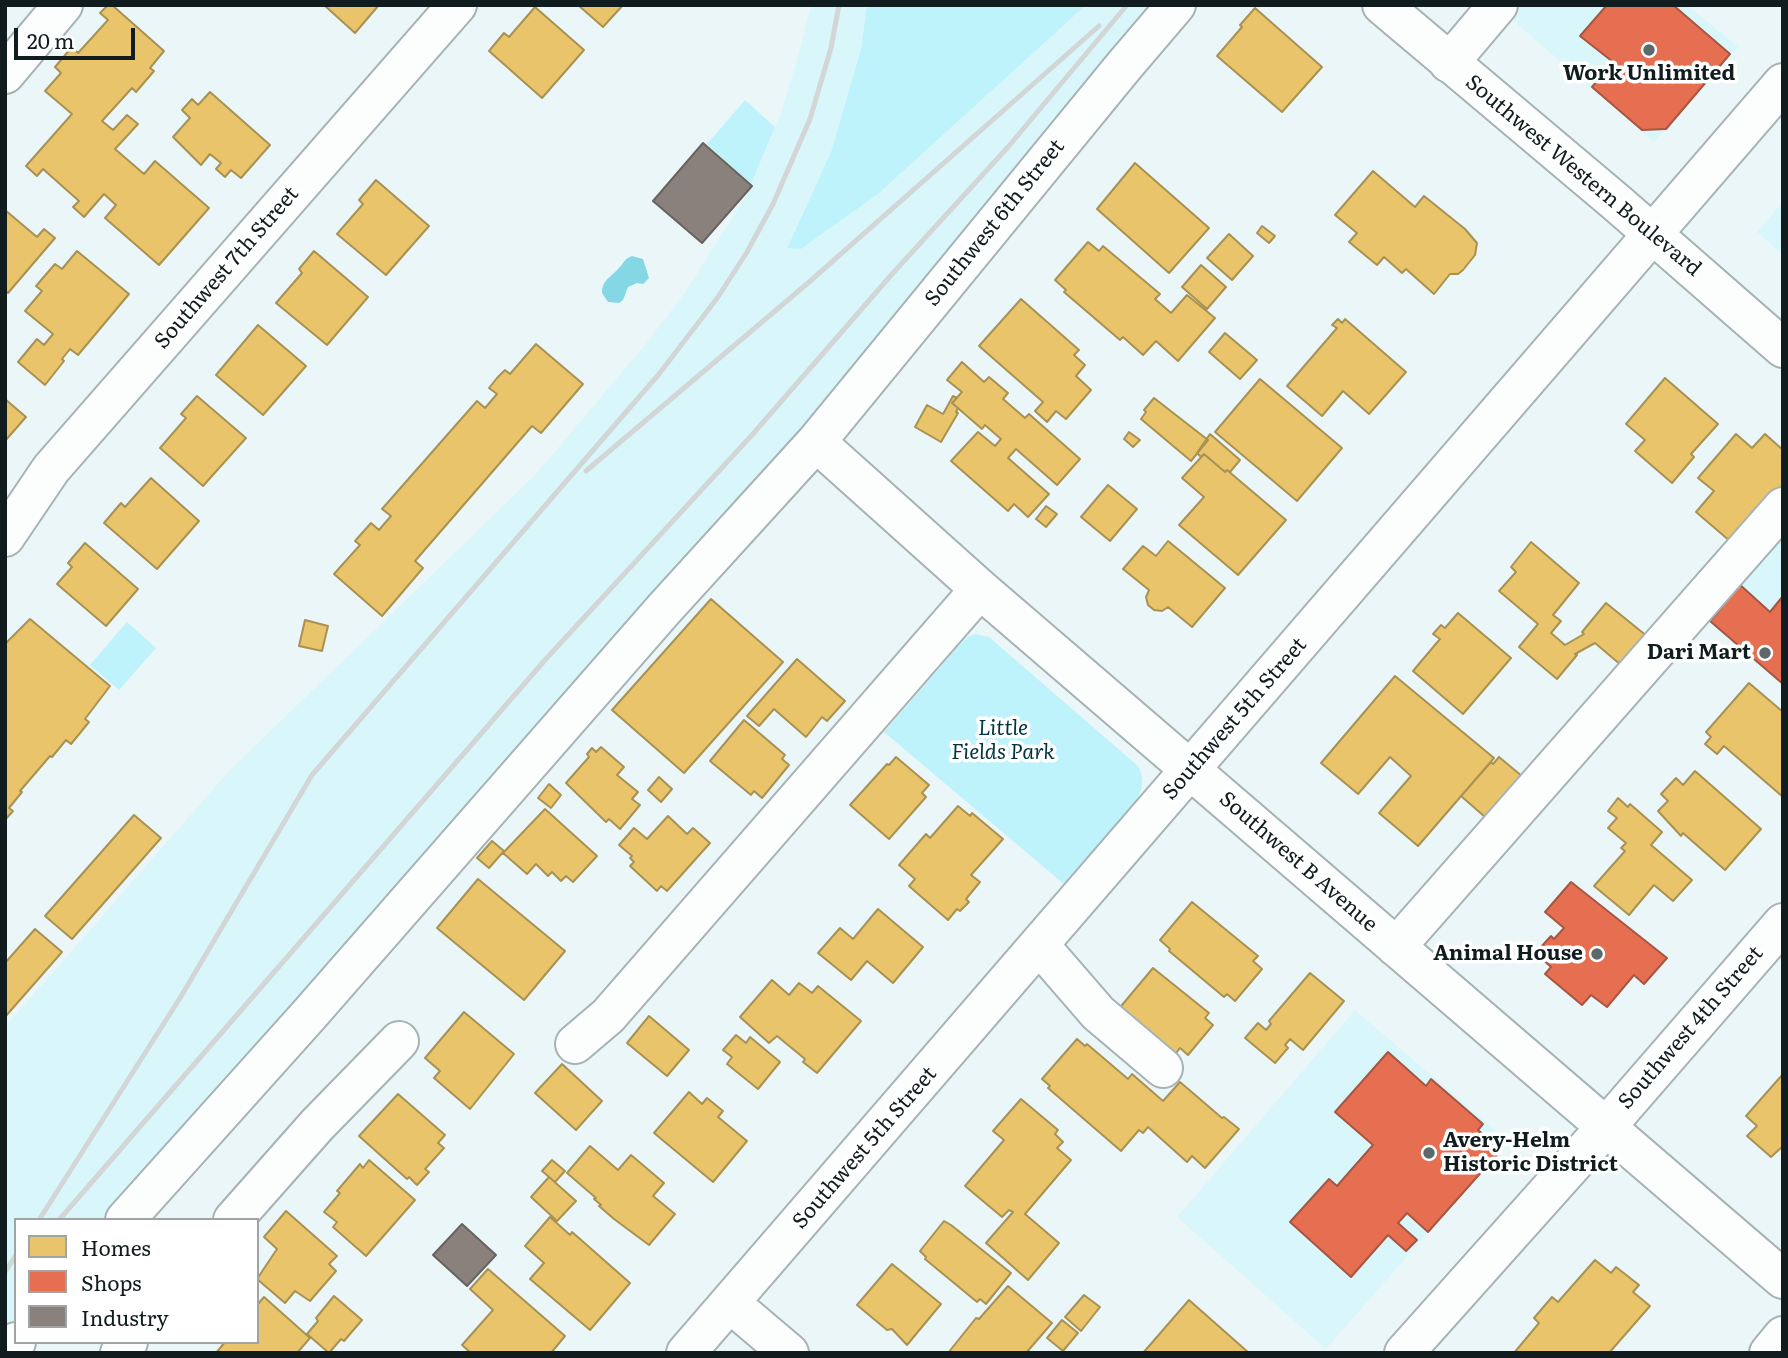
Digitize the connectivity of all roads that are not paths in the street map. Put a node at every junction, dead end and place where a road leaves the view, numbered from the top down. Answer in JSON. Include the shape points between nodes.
{"nodes":[{"id":1,"x":63,"y":5,"type":"edge"},
{"id":2,"x":457,"y":5,"type":"edge"},
{"id":3,"x":1176,"y":5,"type":"edge"},
{"id":4,"x":1382,"y":5,"type":"edge"},
{"id":5,"x":1497,"y":5,"type":"edge"},
{"id":6,"x":1449,"y":63,"type":"junction"},
{"id":7,"x":5,"y":74,"type":"edge"},
{"id":8,"x":1783,"y":83,"type":"edge"},
{"id":9,"x":1652,"y":234,"type":"junction"},
{"id":10,"x":1783,"y":348,"type":"edge"},
{"id":11,"x":816,"y":442,"type":"junction"},
{"id":12,"x":1783,"y":507,"type":"edge"},
{"id":13,"x":5,"y":537,"type":"edge"},
{"id":14,"x":980,"y":589,"type":"junction"},
{"id":15,"x":1192,"y":769,"type":"junction"},
{"id":16,"x":1783,"y":923,"type":"edge"},
{"id":17,"x":1040,"y":946,"type":"junction"},
{"id":18,"x":1396,"y":947,"type":"junction"},
{"id":19,"x":399,"y":1041,"type":"dead end"},
{"id":20,"x":575,"y":1044,"type":"dead end"},
{"id":21,"x":1163,"y":1068,"type":"dead end"},
{"id":22,"x":1605,"y":1128,"type":"junction"},
{"id":23,"x":127,"y":1218,"type":"edge"},
{"id":24,"x":235,"y":1218,"type":"edge"},
{"id":25,"x":1783,"y":1279,"type":"edge"},
{"id":26,"x":730,"y":1303,"type":"junction"},
{"id":27,"x":1783,"y":1336,"type":"edge"},
{"id":28,"x":686,"y":1353,"type":"edge"},
{"id":29,"x":789,"y":1353,"type":"edge"},
{"id":30,"x":1404,"y":1353,"type":"edge"},
{"id":31,"x":1769,"y":1353,"type":"edge"}],
"edges":[{"from":1,"to":7,"type":"main road"},
{"from":2,"to":13,"type":"main road","name":"Southwest 7th Street","via":[[51,469]]},
{"from":3,"to":11,"type":"main road","name":"Southwest 6th Street"},
{"from":4,"to":6,"type":"main road","name":"Southwest Western Boulevard"},
{"from":5,"to":6,"type":"main road"},
{"from":6,"to":9,"type":"main road","name":"Southwest Western Boulevard"},
{"from":8,"to":9,"type":"main road","name":"Southwest 5th Street"},
{"from":9,"to":10,"type":"main road","name":"Southwest Western Boulevard"},
{"from":9,"to":15,"type":"main road","name":"Southwest 5th Street"},
{"from":11,"to":14,"type":"main road","name":"Southwest B Avenue"},
{"from":11,"to":23,"type":"main road","name":"Southwest 6th Street"},
{"from":12,"to":18,"type":"main road"},
{"from":14,"to":15,"type":"main road","name":"Southwest B Avenue"},
{"from":14,"to":20,"type":"main road","via":[[608,1016]]},
{"from":15,"to":17,"type":"main road","name":"Southwest 5th Street"},
{"from":15,"to":18,"type":"main road","name":"Southwest B Avenue"},
{"from":16,"to":22,"type":"main road","name":"Southwest 4th Street"},
{"from":17,"to":21,"type":"main road","via":[[1098,1013]]},
{"from":17,"to":26,"type":"main road","name":"Southwest 5th Street"},
{"from":18,"to":22,"type":"main road","name":"Southwest B Avenue"},
{"from":19,"to":24,"type":"main road"},
{"from":22,"to":25,"type":"main road","name":"Southwest B Avenue"},
{"from":22,"to":30,"type":"main road","name":"Southwest 4th Street"},
{"from":26,"to":28,"type":"main road","name":"Southwest 5th Street"},
{"from":26,"to":29,"type":"main road"},
{"from":27,"to":31,"type":"main road"}]}
